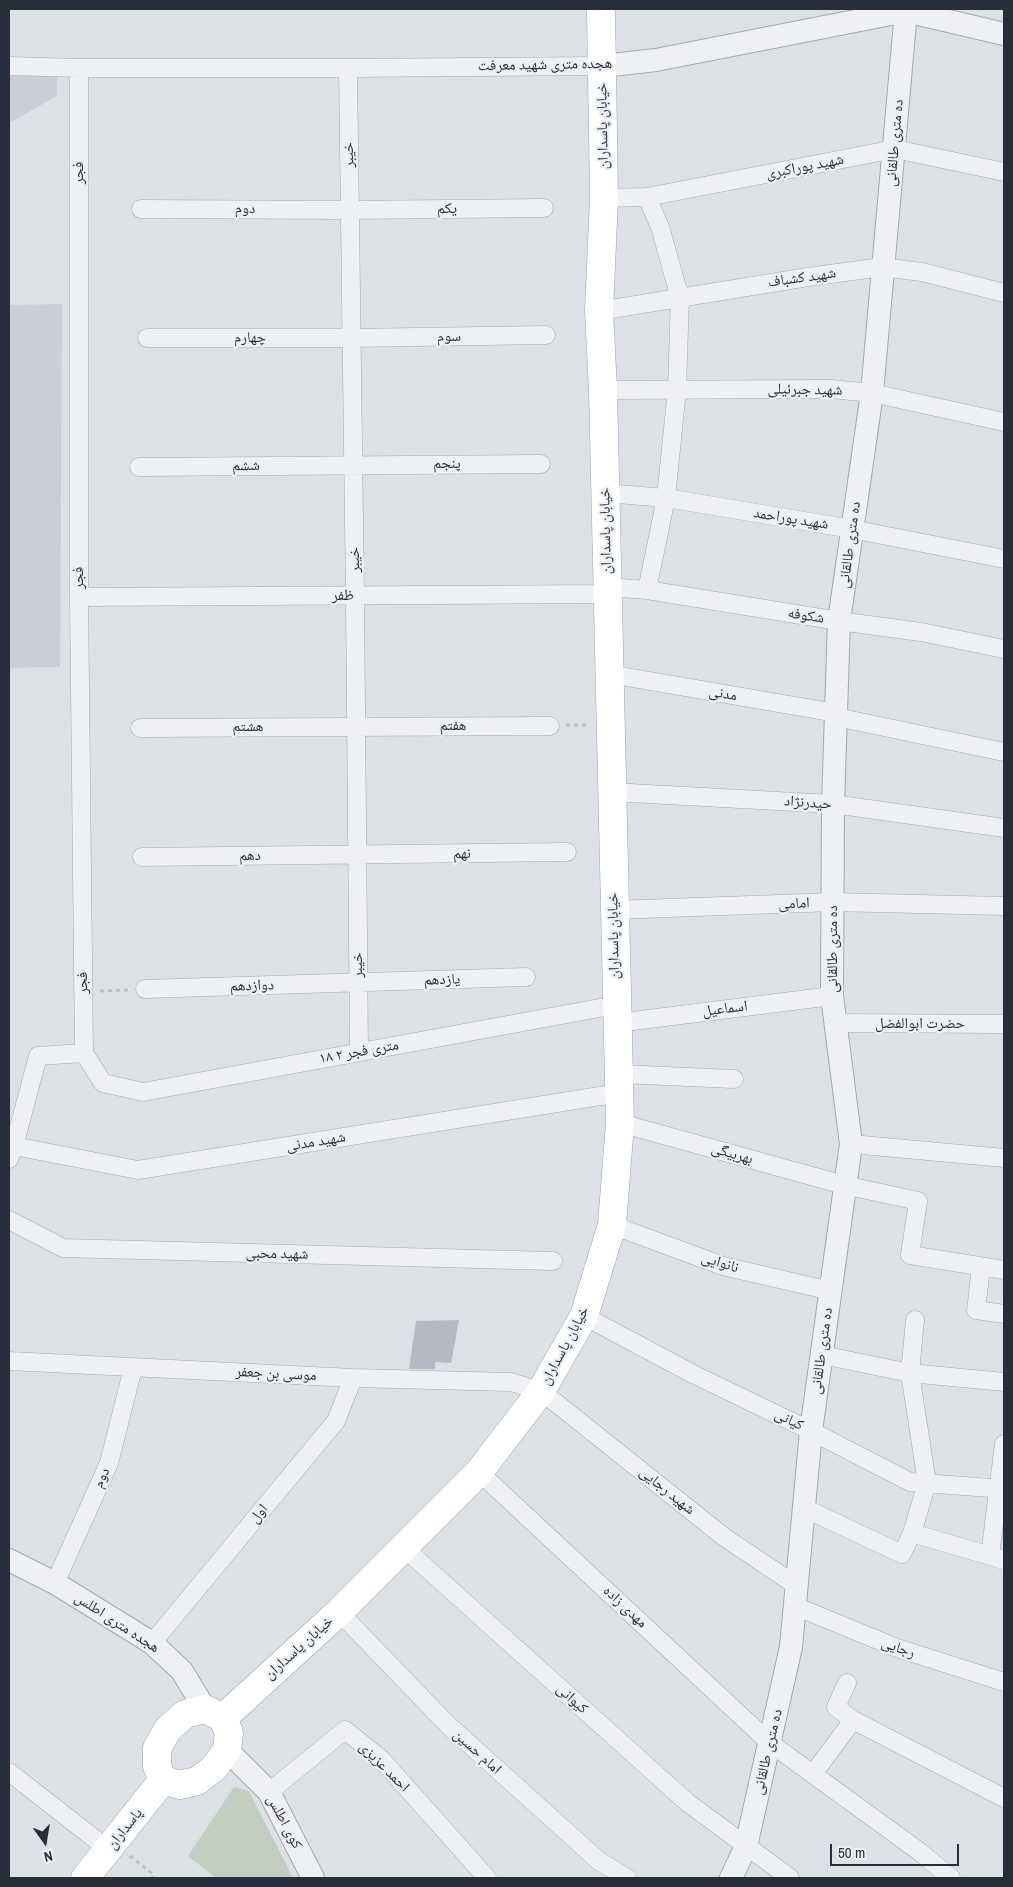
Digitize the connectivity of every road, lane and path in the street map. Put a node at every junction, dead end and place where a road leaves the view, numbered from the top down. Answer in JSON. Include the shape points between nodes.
{"nodes":[{"id":1,"x":602,"y":9,"type":"edge"},
{"id":2,"x":906,"y":11,"type":"junction"},
{"id":3,"x":1004,"y":34,"type":"edge"},
{"id":4,"x":9,"y":66,"type":"edge"},
{"id":5,"x":603,"y":66,"type":"junction"},
{"id":6,"x":79,"y":68,"type":"junction"},
{"id":7,"x":348,"y":68,"type":"junction"},
{"id":8,"x":895,"y":149,"type":"junction"},
{"id":9,"x":1004,"y":172,"type":"edge"},
{"id":10,"x":604,"y":198,"type":"junction"},
{"id":11,"x":648,"y":198,"type":"junction"},
{"id":12,"x":141,"y":208,"type":"dead end"},
{"id":13,"x":544,"y":208,"type":"dead end"},
{"id":14,"x":350,"y":210,"type":"junction"},
{"id":15,"x":882,"y":267,"type":"junction"},
{"id":16,"x":1004,"y":293,"type":"edge"},
{"id":17,"x":680,"y":298,"type":"junction"},
{"id":18,"x":600,"y":311,"type":"junction"},
{"id":19,"x":546,"y":335,"type":"dead end"},
{"id":20,"x":147,"y":338,"type":"dead end"},
{"id":21,"x":352,"y":338,"type":"junction"},
{"id":22,"x":678,"y":389,"type":"junction"},
{"id":23,"x":603,"y":390,"type":"junction"},
{"id":24,"x":872,"y":393,"type":"junction"},
{"id":25,"x":1004,"y":422,"type":"edge"},
{"id":26,"x":541,"y":464,"type":"dead end"},
{"id":27,"x":354,"y":465,"type":"junction"},
{"id":28,"x":139,"y":467,"type":"dead end"},
{"id":29,"x":605,"y":493,"type":"junction"},
{"id":30,"x":666,"y":498,"type":"junction"},
{"id":31,"x":852,"y":529,"type":"junction"},
{"id":32,"x":1004,"y":559,"type":"edge"},
{"id":33,"x":647,"y":590,"type":"junction"},
{"id":34,"x":607,"y":591,"type":"junction"},
{"id":35,"x":356,"y":596,"type":"junction"},
{"id":36,"x":79,"y":597,"type":"junction"},
{"id":37,"x":839,"y":621,"type":"junction"},
{"id":38,"x":1004,"y":649,"type":"edge"},
{"id":39,"x":609,"y":674,"type":"junction"},
{"id":40,"x":836,"y":715,"type":"junction"},
{"id":41,"x":610,"y":724,"type":"junction"},
{"id":42,"x":550,"y":726,"type":"joint"},
{"id":43,"x":356,"y":727,"type":"junction"},
{"id":44,"x":140,"y":728,"type":"dead end"},
{"id":45,"x":1004,"y":752,"type":"edge"},
{"id":46,"x":611,"y":792,"type":"junction"},
{"id":47,"x":833,"y":804,"type":"junction"},
{"id":48,"x":1004,"y":828,"type":"edge"},
{"id":49,"x":566,"y":852,"type":"dead end"},
{"id":50,"x":358,"y":855,"type":"junction"},
{"id":51,"x":142,"y":857,"type":"dead end"},
{"id":52,"x":833,"y":902,"type":"junction"},
{"id":53,"x":1004,"y":906,"type":"edge"},
{"id":54,"x":614,"y":910,"type":"junction"},
{"id":55,"x":526,"y":977,"type":"dead end"},
{"id":56,"x":359,"y":982,"type":"junction"},
{"id":57,"x":144,"y":989,"type":"joint"},
{"id":58,"x":83,"y":992,"type":"junction"},
{"id":59,"x":832,"y":996,"type":"junction"},
{"id":60,"x":616,"y":1014,"type":"junction"},
{"id":61,"x":836,"y":1023,"type":"junction"},
{"id":62,"x":1004,"y":1024,"type":"edge"},
{"id":63,"x":359,"y":1052,"type":"junction"},
{"id":64,"x":84,"y":1053,"type":"junction"},
{"id":65,"x":734,"y":1079,"type":"dead end"},
{"id":66,"x":619,"y":1084,"type":"junction"},
{"id":67,"x":620,"y":1123,"type":"junction"},
{"id":68,"x":851,"y":1144,"type":"junction"},
{"id":69,"x":11,"y":1152,"type":"edge"},
{"id":70,"x":1004,"y":1158,"type":"edge"},
{"id":71,"x":844,"y":1185,"type":"junction"},
{"id":72,"x":9,"y":1220,"type":"edge"},
{"id":73,"x":612,"y":1225,"type":"junction"},
{"id":74,"x":553,"y":1261,"type":"dead end"},
{"id":75,"x":981,"y":1267,"type":"junction"},
{"id":76,"x":1004,"y":1270,"type":"edge"},
{"id":77,"x":830,"y":1292,"type":"junction"},
{"id":78,"x":1004,"y":1314,"type":"edge"},
{"id":79,"x":584,"y":1316,"type":"junction"},
{"id":80,"x":915,"y":1320,"type":"dead end"},
{"id":81,"x":822,"y":1356,"type":"junction"},
{"id":82,"x":9,"y":1361,"type":"edge"},
{"id":83,"x":133,"y":1368,"type":"junction"},
{"id":84,"x":910,"y":1373,"type":"junction"},
{"id":85,"x":353,"y":1378,"type":"junction"},
{"id":86,"x":1004,"y":1382,"type":"edge"},
{"id":87,"x":541,"y":1391,"type":"junction"},
{"id":88,"x":811,"y":1431,"type":"junction"},
{"id":89,"x":1004,"y":1444,"type":"edge"},
{"id":90,"x":479,"y":1472,"type":"junction"},
{"id":91,"x":927,"y":1483,"type":"junction"},
{"id":92,"x":1001,"y":1488,"type":"edge"},
{"id":93,"x":804,"y":1508,"type":"junction"},
{"id":94,"x":912,"y":1533,"type":"junction"},
{"id":95,"x":403,"y":1547,"type":"junction"},
{"id":96,"x":997,"y":1558,"type":"edge"},
{"id":97,"x":9,"y":1560,"type":"edge"},
{"id":98,"x":55,"y":1583,"type":"junction"},
{"id":99,"x":796,"y":1596,"type":"junction"},
{"id":100,"x":339,"y":1612,"type":"junction"},
{"id":101,"x":152,"y":1643,"type":"junction"},
{"id":102,"x":1004,"y":1682,"type":"edge"},
{"id":103,"x":847,"y":1683,"type":"dead end"},
{"id":104,"x":214,"y":1713,"type":"junction"},
{"id":105,"x":853,"y":1720,"type":"junction"},
{"id":106,"x":770,"y":1743,"type":"junction"},
{"id":107,"x":227,"y":1750,"type":"junction"},
{"id":108,"x":9,"y":1772,"type":"edge"},
{"id":109,"x":813,"y":1774,"type":"junction"},
{"id":110,"x":164,"y":1780,"type":"junction"},
{"id":111,"x":269,"y":1792,"type":"junction"},
{"id":112,"x":1004,"y":1798,"type":"edge"},
{"id":113,"x":746,"y":1846,"type":"junction"},
{"id":114,"x":111,"y":1847,"type":"junction"},
{"id":115,"x":86,"y":1878,"type":"edge"},
{"id":116,"x":152,"y":1878,"type":"edge"},
{"id":117,"x":313,"y":1878,"type":"edge"},
{"id":118,"x":488,"y":1878,"type":"edge"},
{"id":119,"x":627,"y":1878,"type":"edge"},
{"id":120,"x":730,"y":1878,"type":"edge"},
{"id":121,"x":790,"y":1878,"type":"edge"},
{"id":122,"x":951,"y":1878,"type":"edge"}],
"edges":[{"from":1,"to":5,"type":"main road","name":"خیابان پاسداران"},
{"from":2,"to":3,"type":"street","name":"هجده متری شهید معرفت"},
{"from":2,"to":5,"type":"street","name":"هجده متری شهید معرفت","via":[[656,60]]},
{"from":2,"to":8,"type":"street","name":"ده متری طالقانی"},
{"from":4,"to":6,"type":"street","name":"هجده متری شهید معرفت"},
{"from":5,"to":7,"type":"street","name":"هجده متری شهید معرفت"},
{"from":5,"to":10,"type":"main road","name":"خیابان پاسداران"},
{"from":6,"to":7,"type":"street","name":"هجده متری شهید معرفت"},
{"from":6,"to":36,"type":"street","name":"فجر"},
{"from":7,"to":14,"type":"street","name":"خیبر"},
{"from":8,"to":9,"type":"street","name":"شهید پوراکبری"},
{"from":8,"to":11,"type":"street","name":"شهید پوراکبری"},
{"from":8,"to":15,"type":"street","name":"ده متری طالقانی"},
{"from":10,"to":11,"type":"street","name":"شهید پوراکبری"},
{"from":10,"to":18,"type":"main road","name":"خیابان پاسداران"},
{"from":11,"to":17,"type":"street","via":[[660,227]]},
{"from":12,"to":14,"type":"street","name":"دوم"},
{"from":13,"to":14,"type":"street","name":"یکم"},
{"from":14,"to":21,"type":"street","name":"خیبر"},
{"from":15,"to":16,"type":"street","name":"شهید کشباف","via":[[922,272]]},
{"from":15,"to":17,"type":"street","name":"شهید کشباف"},
{"from":15,"to":24,"type":"street","name":"ده متری طالقانی"},
{"from":17,"to":18,"type":"street","name":"شهید کشباف"},
{"from":17,"to":22,"type":"street"},
{"from":18,"to":23,"type":"main road","name":"خیابان پاسداران"},
{"from":19,"to":21,"type":"street","name":"سوم"},
{"from":20,"to":21,"type":"street","name":"چهارم"},
{"from":21,"to":27,"type":"street","name":"خیبر"},
{"from":22,"to":23,"type":"street","name":"شهید جبرئیلی"},
{"from":22,"to":24,"type":"street","name":"شهید جبرئیلی","via":[[831,389]]},
{"from":22,"to":30,"type":"street"},
{"from":23,"to":29,"type":"main road","name":"خیابان پاسداران"},
{"from":24,"to":25,"type":"street","name":"شهید جبرئیلی"},
{"from":24,"to":31,"type":"street","name":"ده متری طالقانی"},
{"from":26,"to":27,"type":"street","name":"پنجم"},
{"from":27,"to":28,"type":"street","name":"ششم"},
{"from":27,"to":35,"type":"street","name":"خیبر"},
{"from":29,"to":30,"type":"street","name":"شهید پوراحمد"},
{"from":29,"to":34,"type":"main road","name":"خیابان پاسداران"},
{"from":30,"to":31,"type":"street","name":"شهید پوراحمد"},
{"from":30,"to":33,"type":"street"},
{"from":31,"to":32,"type":"street","name":"شهید پوراحمد"},
{"from":31,"to":37,"type":"street","name":"ده متری طالقانی"},
{"from":33,"to":34,"type":"street","name":"شکوفه"},
{"from":33,"to":37,"type":"street","name":"شکوفه"},
{"from":34,"to":35,"type":"street","name":"ظفر"},
{"from":34,"to":39,"type":"main road","name":"خیابان پاسداران"},
{"from":35,"to":36,"type":"street","name":"ظفر"},
{"from":35,"to":43,"type":"street","name":"خیبر"},
{"from":36,"to":58,"type":"street","name":"فجر"},
{"from":37,"to":38,"type":"street","name":"شکوفه","via":[[921,632]]},
{"from":37,"to":40,"type":"street","name":"ده متری طالقانی"},
{"from":39,"to":40,"type":"street","name":"مدنی"},
{"from":39,"to":41,"type":"main road","name":"خیابان پاسداران"},
{"from":40,"to":45,"type":"street","name":"مدنی"},
{"from":40,"to":47,"type":"street","name":"ده متری طالقانی"},
{"from":41,"to":42,"type":"path"},
{"from":41,"to":46,"type":"main road","name":"خیابان پاسداران"},
{"from":42,"to":43,"type":"street","name":"هفتم"},
{"from":43,"to":44,"type":"street","name":"هشتم"},
{"from":43,"to":50,"type":"street","name":"خیبر"},
{"from":46,"to":47,"type":"street","name":"حیدرنژاد"},
{"from":46,"to":54,"type":"main road","name":"خیابان پاسداران"},
{"from":47,"to":48,"type":"street","name":"حیدرنژاد"},
{"from":47,"to":52,"type":"street","name":"ده متری طالقانی"},
{"from":49,"to":50,"type":"street","name":"نهم"},
{"from":50,"to":51,"type":"street","name":"دهم"},
{"from":50,"to":56,"type":"street","name":"خیبر"},
{"from":52,"to":53,"type":"street","name":"امامی"},
{"from":52,"to":54,"type":"street","name":"امامی"},
{"from":52,"to":59,"type":"street","name":"ده متری طالقانی"},
{"from":54,"to":60,"type":"main road","name":"خیابان پاسداران"},
{"from":55,"to":56,"type":"street","name":"یازدهم"},
{"from":56,"to":57,"type":"street","name":"دوازدهم"},
{"from":56,"to":63,"type":"street","name":"خیبر"},
{"from":57,"to":58,"type":"path"},
{"from":58,"to":64,"type":"street","name":"فجر"},
{"from":59,"to":60,"type":"street","name":"اسماعیل"},
{"from":59,"to":61,"type":"street","name":"ده متری طالقانی"},
{"from":60,"to":63,"type":"street","name":"۱۸ متری فجر ۲"},
{"from":60,"to":66,"type":"main road","name":"خیابان پاسداران"},
{"from":61,"to":62,"type":"street","name":"حضرت ابوالفضل"},
{"from":61,"to":68,"type":"street","name":"ده متری طالقانی"},
{"from":63,"to":64,"type":"street","name":"۱۸ متری فجر ۲","via":[[143,1092],[103,1083]]},
{"from":64,"to":69,"type":"street","via":[[38,1056]]},
{"from":65,"to":66,"type":"street","name":"شهید مدنی"},
{"from":66,"to":67,"type":"main road","name":"خیابان پاسداران"},
{"from":66,"to":69,"type":"street","name":"شهید مدنی","via":[[138,1170]]},
{"from":67,"to":71,"type":"street","name":"بهربیگی"},
{"from":67,"to":73,"type":"main road","name":"خیابان پاسداران"},
{"from":68,"to":70,"type":"street"},
{"from":68,"to":71,"type":"street","name":"ده متری طالقانی"},
{"from":71,"to":75,"type":"street","name":"بهربیگی","via":[[918,1201],[910,1255]]},
{"from":71,"to":77,"type":"street","name":"ده متری طالقانی"},
{"from":72,"to":74,"type":"street","name":"شهید محبی","via":[[63,1248]]},
{"from":73,"to":77,"type":"street","name":"نانوایی","via":[[723,1266]]},
{"from":73,"to":79,"type":"main road","name":"خیابان پاسداران"},
{"from":75,"to":76,"type":"street"},
{"from":75,"to":78,"type":"street","via":[[976,1310]]},
{"from":77,"to":81,"type":"street","name":"ده متری طالقانی"},
{"from":79,"to":87,"type":"main road","name":"خیابان پاسداران"},
{"from":79,"to":88,"type":"street","name":"کیانی"},
{"from":80,"to":84,"type":"street"},
{"from":81,"to":84,"type":"street"},
{"from":81,"to":88,"type":"street","name":"ده متری طالقانی"},
{"from":82,"to":83,"type":"street","name":"موسی بن جعفر"},
{"from":83,"to":85,"type":"street","name":"موسی بن جعفر"},
{"from":83,"to":98,"type":"street","name":"دوم","via":[[109,1462]]},
{"from":84,"to":86,"type":"street"},
{"from":84,"to":91,"type":"street"},
{"from":85,"to":87,"type":"street","name":"موسی بن جعفر","via":[[511,1382]]},
{"from":85,"to":101,"type":"street","name":"اول","via":[[336,1421]]},
{"from":87,"to":90,"type":"main road","name":"خیابان پاسداران"},
{"from":87,"to":99,"type":"street","name":"شهید رجایی"},
{"from":88,"to":91,"type":"street","name":"کیانی","via":[[910,1482]]},
{"from":88,"to":93,"type":"street","name":"ده متری طالقانی"},
{"from":89,"to":92,"type":"street"},
{"from":90,"to":95,"type":"main road","name":"خیابان پاسداران"},
{"from":90,"to":106,"type":"street","name":"مهدی زاده"},
{"from":91,"to":92,"type":"street","name":"کیانی"},
{"from":91,"to":94,"type":"street"},
{"from":92,"to":96,"type":"street"},
{"from":93,"to":94,"type":"street","via":[[902,1554]]},
{"from":93,"to":99,"type":"street","name":"ده متری طالقانی"},
{"from":94,"to":96,"type":"street"},
{"from":95,"to":100,"type":"main road","name":"خیابان پاسداران"},
{"from":95,"to":113,"type":"street","name":"کیوانی","via":[[688,1803]]},
{"from":97,"to":98,"type":"street","name":"هجده متری اطلس"},
{"from":98,"to":101,"type":"street","name":"هجده متری اطلس"},
{"from":99,"to":102,"type":"street","name":"رجایی","via":[[896,1648]]},
{"from":99,"to":106,"type":"street","name":"ده متری طالقانی","via":[[791,1647]]},
{"from":100,"to":104,"type":"main road","name":"خیابان پاسداران"},
{"from":100,"to":119,"type":"street","name":"امام حسین","via":[[448,1725],[599,1861]]},
{"from":101,"to":104,"type":"street","name":"هجده متری اطلس","via":[[182,1670]]},
{"from":103,"to":105,"type":"street","via":[[836,1707]]},
{"from":104,"to":107,"type":"main road","via":[[229,1733]]},
{"from":104,"to":110,"type":"main road","via":[[185,1714],[168,1729],[157,1748],[157,1766]]},
{"from":105,"to":109,"type":"street"},
{"from":105,"to":112,"type":"street"},
{"from":106,"to":109,"type":"street","name":"مهدی زاده"},
{"from":106,"to":113,"type":"street","name":"ده متری طالقانی"},
{"from":107,"to":110,"type":"main road","via":[[214,1768],[197,1781],[179,1785]]},
{"from":107,"to":111,"type":"street","name":"کوی اطلس"},
{"from":108,"to":114,"type":"street"},
{"from":109,"to":122,"type":"street","name":"مهدی زاده"},
{"from":110,"to":114,"type":"main road","name":"پاسداران"},
{"from":111,"to":117,"type":"street","name":"کوی اطلس"},
{"from":111,"to":118,"type":"street","name":"احمد عزیزی","via":[[345,1730],[381,1759]]},
{"from":113,"to":120,"type":"street","name":"ده متری طالقانی"},
{"from":113,"to":121,"type":"street","name":"کیوانی"},
{"from":114,"to":115,"type":"main road","name":"پاسداران"},
{"from":114,"to":116,"type":"path","via":[[154,1875]]}]}
